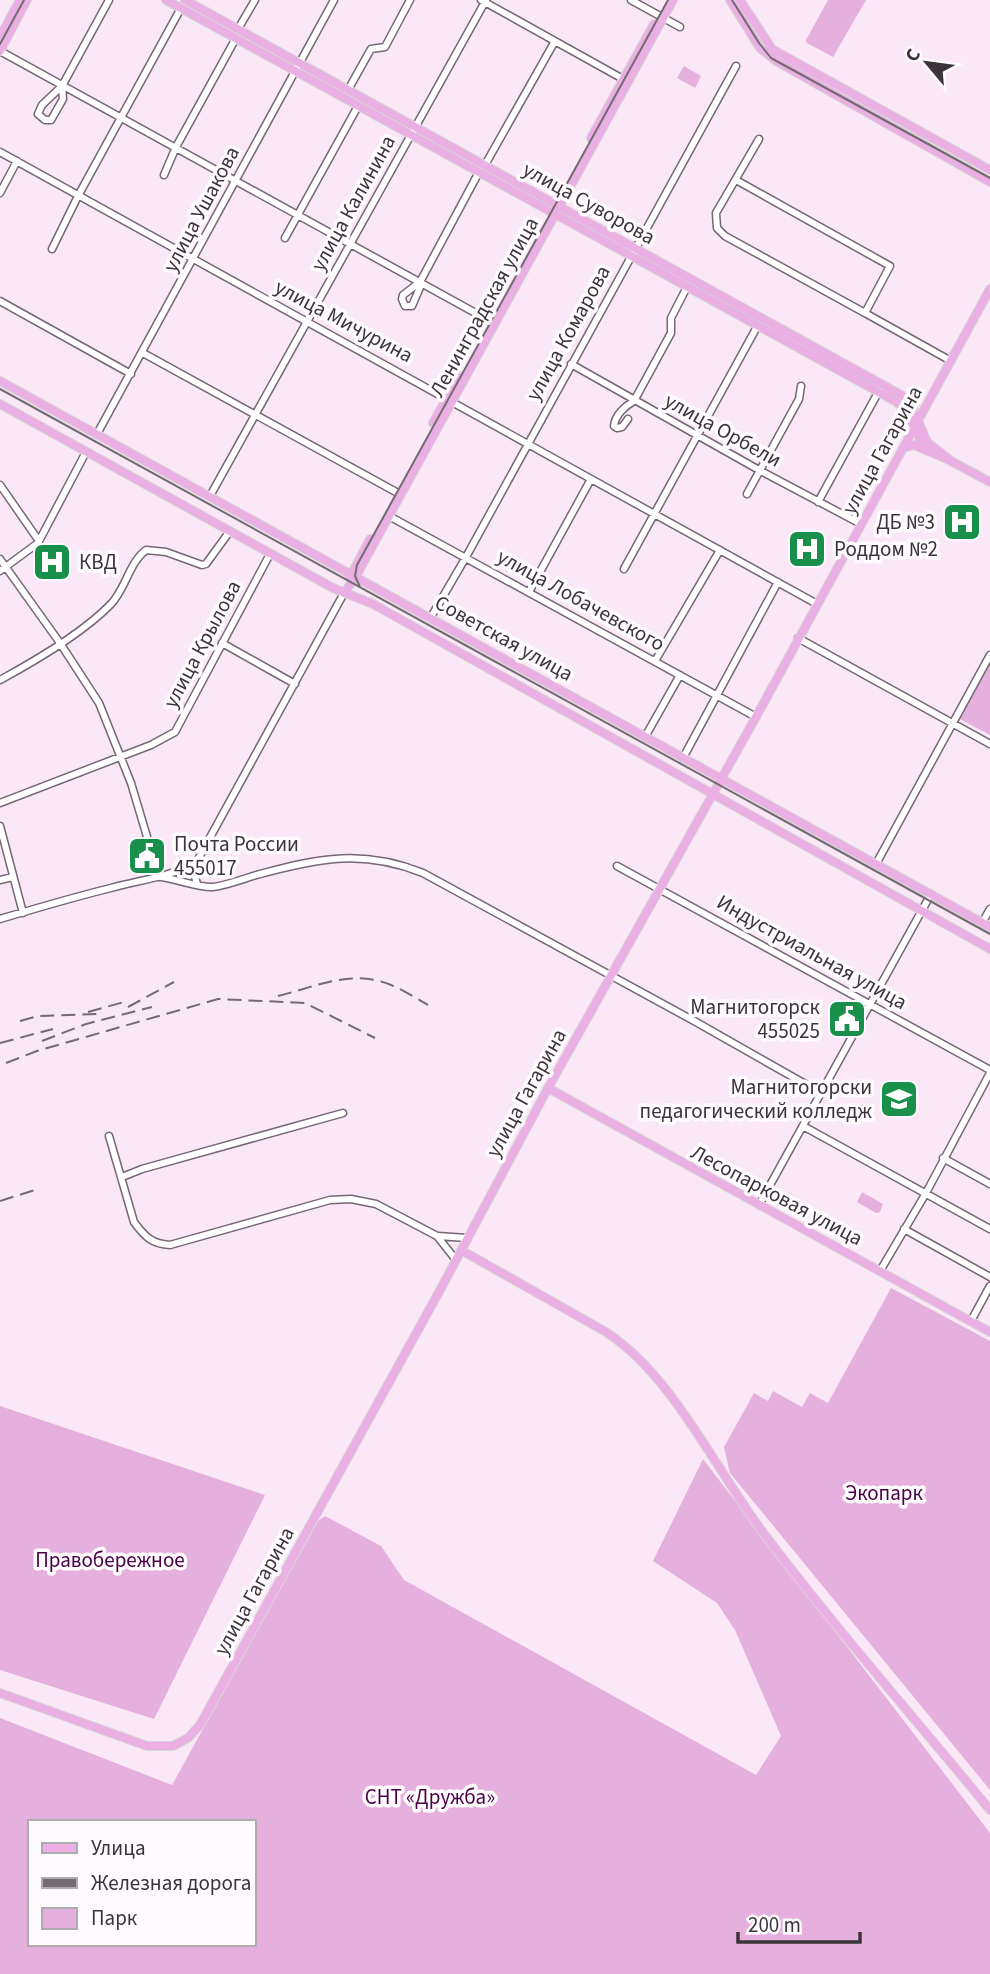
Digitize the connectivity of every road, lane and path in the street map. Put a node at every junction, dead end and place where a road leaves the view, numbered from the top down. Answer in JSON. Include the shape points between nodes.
{"nodes":[{"id":1,"x":20,"y":0,"type":"edge"},
{"id":2,"x":27,"y":0,"type":"edge"},
{"id":3,"x":109,"y":0,"type":"edge"},
{"id":4,"x":166,"y":0,"type":"edge"},
{"id":5,"x":255,"y":0,"type":"edge"},
{"id":6,"x":334,"y":0,"type":"edge"},
{"id":7,"x":410,"y":0,"type":"edge"},
{"id":8,"x":631,"y":0,"type":"edge"},
{"id":9,"x":667,"y":0,"type":"edge"},
{"id":10,"x":673,"y":0,"type":"edge"},
{"id":11,"x":730,"y":0,"type":"edge"},
{"id":12,"x":740,"y":0,"type":"edge"},
{"id":13,"x":484,"y":1,"type":"edge"},
{"id":14,"x":184,"y":2,"type":"edge"},
{"id":15,"x":661,"y":17,"type":"junction"},
{"id":16,"x":680,"y":27,"type":"dead end"},
{"id":17,"x":237,"y":34,"type":"junction"},
{"id":18,"x":0,"y":37,"type":"edge"},
{"id":19,"x":555,"y":41,"type":"junction"},
{"id":20,"x":0,"y":51,"type":"edge"},
{"id":21,"x":736,"y":66,"type":"dead end"},
{"id":22,"x":297,"y":67,"type":"junction"},
{"id":23,"x":623,"y":79,"type":"junction"},
{"id":24,"x":62,"y":86,"type":"junction"},
{"id":25,"x":348,"y":90,"type":"junction"},
{"id":26,"x":358,"y":106,"type":"junction"},
{"id":27,"x":121,"y":117,"type":"junction"},
{"id":28,"x":413,"y":131,"type":"junction"},
{"id":29,"x":759,"y":139,"type":"dead end"},
{"id":30,"x":176,"y":147,"type":"junction"},
{"id":31,"x":0,"y":152,"type":"edge"},
{"id":32,"x":17,"y":161,"type":"junction"},
{"id":33,"x":482,"y":168,"type":"junction"},
{"id":34,"x":990,"y":170,"type":"edge"},
{"id":35,"x":164,"y":175,"type":"dead end"},
{"id":36,"x":736,"y":180,"type":"junction"},
{"id":37,"x":236,"y":181,"type":"junction"},
{"id":38,"x":990,"y":182,"type":"edge"},
{"id":39,"x":0,"y":193,"type":"edge"},
{"id":40,"x":78,"y":196,"type":"junction"},
{"id":41,"x":555,"y":209,"type":"junction"},
{"id":42,"x":298,"y":215,"type":"junction"},
{"id":43,"x":285,"y":238,"type":"dead end"},
{"id":44,"x":350,"y":243,"type":"junction"},
{"id":45,"x":52,"y":248,"type":"dead end"},
{"id":46,"x":634,"y":252,"type":"junction"},
{"id":47,"x":193,"y":260,"type":"junction"},
{"id":48,"x":420,"y":282,"type":"junction"},
{"id":49,"x":687,"y":287,"type":"junction"},
{"id":50,"x":990,"y":289,"type":"edge"},
{"id":51,"x":0,"y":301,"type":"edge"},
{"id":52,"x":865,"y":313,"type":"junction"},
{"id":53,"x":750,"y":316,"type":"junction"},
{"id":54,"x":490,"y":321,"type":"junction"},
{"id":55,"x":308,"y":322,"type":"junction"},
{"id":56,"x":758,"y":325,"type":"junction"},
{"id":57,"x":143,"y":353,"type":"junction"},
{"id":58,"x":951,"y":361,"type":"junction"},
{"id":59,"x":571,"y":364,"type":"junction"},
{"id":60,"x":131,"y":374,"type":"junction"},
{"id":61,"x":0,"y":381,"type":"edge"},
{"id":62,"x":801,"y":386,"type":"dead end"},
{"id":63,"x":881,"y":388,"type":"junction"},
{"id":64,"x":903,"y":396,"type":"junction"},
{"id":65,"x":930,"y":397,"type":"junction"},
{"id":66,"x":450,"y":399,"type":"junction"},
{"id":67,"x":634,"y":401,"type":"junction"},
{"id":68,"x":0,"y":404,"type":"edge"},
{"id":69,"x":256,"y":415,"type":"junction"},
{"id":70,"x":628,"y":419,"type":"dead end"},
{"id":71,"x":915,"y":423,"type":"junction"},
{"id":72,"x":697,"y":434,"type":"junction"},
{"id":73,"x":97,"y":435,"type":"junction"},
{"id":74,"x":528,"y":443,"type":"junction"},
{"id":75,"x":901,"y":449,"type":"junction"},
{"id":76,"x":925,"y":449,"type":"junction"},
{"id":77,"x":86,"y":452,"type":"junction"},
{"id":78,"x":951,"y":461,"type":"junction"},
{"id":79,"x":760,"y":470,"type":"junction"},
{"id":80,"x":591,"y":479,"type":"junction"},
{"id":81,"x":990,"y":482,"type":"edge"},
{"id":82,"x":0,"y":485,"type":"edge"},
{"id":83,"x":396,"y":492,"type":"junction"},
{"id":84,"x":747,"y":494,"type":"dead end"},
{"id":85,"x":210,"y":496,"type":"junction"},
{"id":86,"x":818,"y":502,"type":"junction"},
{"id":87,"x":655,"y":514,"type":"junction"},
{"id":88,"x":389,"y":516,"type":"junction"},
{"id":89,"x":861,"y":524,"type":"junction"},
{"id":90,"x":230,"y":531,"type":"junction"},
{"id":91,"x":38,"y":541,"type":"junction"},
{"id":92,"x":720,"y":550,"type":"junction"},
{"id":93,"x":271,"y":554,"type":"junction"},
{"id":94,"x":466,"y":557,"type":"junction"},
{"id":95,"x":0,"y":559,"type":"edge"},
{"id":96,"x":3,"y":569,"type":"edge"},
{"id":97,"x":624,"y":569,"type":"dead end"},
{"id":98,"x":354,"y":575,"type":"junction"},
{"id":99,"x":778,"y":582,"type":"junction"},
{"id":100,"x":529,"y":592,"type":"junction"},
{"id":101,"x":344,"y":593,"type":"junction"},
{"id":102,"x":817,"y":604,"type":"junction"},
{"id":103,"x":431,"y":617,"type":"junction"},
{"id":104,"x":798,"y":638,"type":"junction"},
{"id":105,"x":60,"y":643,"type":"junction"},
{"id":106,"x":222,"y":643,"type":"junction"},
{"id":107,"x":990,"y":656,"type":"edge"},
{"id":108,"x":655,"y":661,"type":"junction"},
{"id":109,"x":680,"y":675,"type":"junction"},
{"id":110,"x":0,"y":680,"type":"edge"},
{"id":111,"x":295,"y":684,"type":"junction"},
{"id":112,"x":715,"y":695,"type":"junction"},
{"id":113,"x":756,"y":717,"type":"junction"},
{"id":114,"x":953,"y":723,"type":"junction"},
{"id":115,"x":645,"y":737,"type":"junction"},
{"id":116,"x":990,"y":744,"type":"edge"},
{"id":117,"x":120,"y":756,"type":"junction"},
{"id":118,"x":683,"y":758,"type":"junction"},
{"id":119,"x":721,"y":779,"type":"junction"},
{"id":120,"x":712,"y":794,"type":"junction"},
{"id":121,"x":0,"y":803,"type":"edge"},
{"id":122,"x":0,"y":827,"type":"edge"},
{"id":123,"x":2,"y":839,"type":"edge"},
{"id":124,"x":196,"y":863,"type":"junction"},
{"id":125,"x":876,"y":864,"type":"junction"},
{"id":126,"x":617,"y":866,"type":"dead end"},
{"id":127,"x":13,"y":877,"type":"junction"},
{"id":128,"x":160,"y":877,"type":"junction"},
{"id":129,"x":0,"y":880,"type":"edge"},
{"id":130,"x":197,"y":884,"type":"junction"},
{"id":131,"x":659,"y":888,"type":"junction"},
{"id":132,"x":931,"y":894,"type":"junction"},
{"id":133,"x":990,"y":909,"type":"edge"},
{"id":134,"x":23,"y":912,"type":"junction"},
{"id":135,"x":921,"y":912,"type":"junction"},
{"id":136,"x":0,"y":919,"type":"edge"},
{"id":137,"x":986,"y":925,"type":"edge"},
{"id":138,"x":990,"y":949,"type":"edge"},
{"id":139,"x":611,"y":975,"type":"junction"},
{"id":140,"x":871,"y":1005,"type":"junction"},
{"id":141,"x":990,"y":1071,"type":"edge"},
{"id":142,"x":548,"y":1088,"type":"junction"},
{"id":143,"x":821,"y":1093,"type":"junction"},
{"id":144,"x":344,"y":1113,"type":"dead end"},
{"id":145,"x":803,"y":1126,"type":"junction"},
{"id":146,"x":109,"y":1136,"type":"dead end"},
{"id":147,"x":943,"y":1158,"type":"junction"},
{"id":148,"x":122,"y":1177,"type":"junction"},
{"id":149,"x":990,"y":1184,"type":"edge"},
{"id":150,"x":926,"y":1193,"type":"junction"},
{"id":151,"x":760,"y":1205,"type":"junction"},
{"id":152,"x":904,"y":1229,"type":"junction"},
{"id":153,"x":990,"y":1229,"type":"edge"},
{"id":154,"x":437,"y":1236,"type":"junction"},
{"id":155,"x":467,"y":1238,"type":"junction"},
{"id":156,"x":460,"y":1250,"type":"junction"},
{"id":157,"x":456,"y":1259,"type":"junction"},
{"id":158,"x":880,"y":1271,"type":"junction"},
{"id":159,"x":990,"y":1277,"type":"edge"},
{"id":160,"x":990,"y":1286,"type":"edge"},
{"id":161,"x":971,"y":1321,"type":"junction"},
{"id":162,"x":990,"y":1332,"type":"edge"},
{"id":163,"x":0,"y":1693,"type":"edge"},
{"id":164,"x":990,"y":1810,"type":"edge"}],
"edges":[{"from":1,"to":18,"type":"main road"},
{"from":2,"to":20,"type":"main road"},
{"from":3,"to":24,"type":"street"},
{"from":4,"to":14,"type":"main road","name":"улица Суворова"},
{"from":5,"to":17,"type":"street"},
{"from":6,"to":22,"type":"street","name":"улица Ушакова"},
{"from":7,"to":25,"type":"street","via":[[385,47],[371,49]]},
{"from":8,"to":15,"type":"street"},
{"from":9,"to":15,"type":"main road","name":"Ленинградская улица"},
{"from":10,"to":15,"type":"main road","name":"Ленинградская улица"},
{"from":11,"to":38,"type":"main road","via":[[760,48],[776,61]]},
{"from":12,"to":34,"type":"main road","via":[[772,49]]},
{"from":13,"to":19,"type":"street"},
{"from":13,"to":28,"type":"street","name":"улица Калинина"},
{"from":14,"to":17,"type":"main road","name":"улица Суворова"},
{"from":14,"to":27,"type":"street"},
{"from":15,"to":16,"type":"street"},
{"from":15,"to":23,"type":"main road","name":"Ленинградская улица"},
{"from":15,"to":41,"type":"main road","name":"Ленинградская улица"},
{"from":17,"to":22,"type":"main road","name":"улица Суворова"},
{"from":17,"to":30,"type":"street"},
{"from":19,"to":23,"type":"street"},
{"from":19,"to":33,"type":"street"},
{"from":20,"to":24,"type":"street"},
{"from":21,"to":46,"type":"street","name":"улица Комарова"},
{"from":22,"to":25,"type":"main road","name":"улица Суворова"},
{"from":22,"to":26,"type":"main road","name":"улица Суворова"},
{"from":22,"to":37,"type":"street","name":"улица Ушакова"},
{"from":23,"to":41,"type":"main road","name":"Ленинградская улица"},
{"from":24,"to":24,"type":"street","via":[[42,105],[38,114],[45,120],[51,120],[63,99]]},
{"from":24,"to":27,"type":"street"},
{"from":25,"to":28,"type":"main road","name":"улица Суворова"},
{"from":26,"to":28,"type":"main road","name":"улица Суворова"},
{"from":26,"to":42,"type":"street"},
{"from":27,"to":30,"type":"street"},
{"from":27,"to":40,"type":"street"},
{"from":28,"to":33,"type":"main road","name":"улица Суворова"},
{"from":28,"to":44,"type":"street","name":"улица Калинина"},
{"from":29,"to":36,"type":"street"},
{"from":30,"to":35,"type":"street"},
{"from":30,"to":37,"type":"street"},
{"from":31,"to":32,"type":"street","name":"улица Мичурина"},
{"from":32,"to":39,"type":"street"},
{"from":32,"to":40,"type":"street","name":"улица Мичурина"},
{"from":33,"to":41,"type":"main road","name":"улица Суворова"},
{"from":33,"to":48,"type":"street"},
{"from":36,"to":52,"type":"street","via":[[716,212],[718,228],[725,236]]},
{"from":36,"to":52,"type":"street","via":[[890,265]]},
{"from":37,"to":42,"type":"street"},
{"from":37,"to":47,"type":"street","name":"улица Ушакова"},
{"from":40,"to":45,"type":"street"},
{"from":40,"to":47,"type":"street","name":"улица Мичурина"},
{"from":41,"to":46,"type":"main road","name":"улица Суворова"},
{"from":41,"to":54,"type":"main road","name":"Ленинградская улица"},
{"from":41,"to":66,"type":"main road","name":"Ленинградская улица"},
{"from":42,"to":43,"type":"street"},
{"from":42,"to":44,"type":"street"},
{"from":44,"to":48,"type":"street"},
{"from":44,"to":55,"type":"street","name":"улица Калинина"},
{"from":46,"to":49,"type":"main road","name":"улица Суворова"},
{"from":46,"to":53,"type":"main road","name":"улица Суворова"},
{"from":46,"to":59,"type":"street","name":"улица Комарова"},
{"from":47,"to":55,"type":"street","name":"улица Мичурина"},
{"from":47,"to":57,"type":"street","name":"улица Ушакова"},
{"from":48,"to":54,"type":"street"},
{"from":49,"to":53,"type":"main road","name":"улица Суворова"},
{"from":49,"to":67,"type":"street","via":[[671,318],[671,332]]},
{"from":50,"to":58,"type":"main road","name":"улица Гагарина"},
{"from":51,"to":60,"type":"street"},
{"from":52,"to":58,"type":"street"},
{"from":53,"to":56,"type":"main road","name":"улица Суворова"},
{"from":53,"to":63,"type":"main road","name":"улица Суворова"},
{"from":54,"to":66,"type":"main road","name":"Ленинградская улица"},
{"from":55,"to":66,"type":"street","name":"улица Мичурина"},
{"from":55,"to":69,"type":"street","name":"улица Калинина"},
{"from":56,"to":63,"type":"main road","name":"улица Суворова"},
{"from":56,"to":72,"type":"street"},
{"from":57,"to":60,"type":"street","name":"улица Ушакова"},
{"from":57,"to":69,"type":"street"},
{"from":58,"to":65,"type":"main road","name":"улица Гагарина"},
{"from":59,"to":67,"type":"street","name":"улица Орбели"},
{"from":59,"to":74,"type":"street","name":"улица Комарова"},
{"from":60,"to":73,"type":"street","name":"улица Ушакова"},
{"from":61,"to":73,"type":"main road","name":"Советская улица"},
{"from":62,"to":79,"type":"street","via":[[799,399]]},
{"from":63,"to":64,"type":"main road","name":"улица Суворова"},
{"from":63,"to":71,"type":"main road","name":"улица Суворова"},
{"from":63,"to":86,"type":"street"},
{"from":64,"to":65,"type":"main road","via":[[916,401]]},
{"from":64,"to":71,"type":"main road","name":"улица Суворова","via":[[912,406]]},
{"from":65,"to":71,"type":"main road","name":"улица Гагарина"},
{"from":66,"to":74,"type":"street","name":"улица Мичурина"},
{"from":66,"to":83,"type":"main road","name":"Ленинградская улица"},
{"from":66,"to":88,"type":"main road","name":"Ленинградская улица"},
{"from":67,"to":70,"type":"street","via":[[619,414],[614,426],[622,427]]},
{"from":67,"to":72,"type":"street","name":"улица Орбели"},
{"from":68,"to":77,"type":"main road","name":"Советская улица"},
{"from":69,"to":83,"type":"street"},
{"from":69,"to":85,"type":"street","name":"улица Калинина"},
{"from":71,"to":75,"type":"main road","name":"улица Гагарина"},
{"from":71,"to":76,"type":"main road","name":"улица Суворова"},
{"from":71,"to":78,"type":"main road","name":"улица Суворова","via":[[927,442]]},
{"from":72,"to":79,"type":"street","name":"улица Орбели"},
{"from":72,"to":87,"type":"street"},
{"from":73,"to":85,"type":"main road","name":"Советская улица"},
{"from":74,"to":80,"type":"street","name":"улица Мичурина"},
{"from":74,"to":94,"type":"street","name":"улица Комарова"},
{"from":75,"to":76,"type":"main road","name":"улица Суворова","via":[[914,445]]},
{"from":75,"to":89,"type":"main road","name":"улица Гагарина"},
{"from":76,"to":78,"type":"main road","name":"улица Суворова"},
{"from":77,"to":90,"type":"main road","name":"Советская улица"},
{"from":77,"to":91,"type":"street"},
{"from":78,"to":81,"type":"main road","name":"улица Суворова"},
{"from":79,"to":84,"type":"street"},
{"from":79,"to":86,"type":"street","name":"улица Орбели"},
{"from":80,"to":87,"type":"street","name":"улица Мичурина"},
{"from":80,"to":100,"type":"street"},
{"from":82,"to":91,"type":"street"},
{"from":83,"to":98,"type":"main road","name":"Ленинградская улица"},
{"from":85,"to":98,"type":"main road","name":"Советская улица"},
{"from":86,"to":89,"type":"street","name":"улица Орбели"},
{"from":87,"to":92,"type":"street","name":"улица Мичурина"},
{"from":87,"to":97,"type":"street"},
{"from":88,"to":94,"type":"street","name":"улица Лобачевского"},
{"from":88,"to":98,"type":"main road","name":"Ленинградская улица"},
{"from":89,"to":102,"type":"main road","name":"улица Гагарина"},
{"from":90,"to":93,"type":"main road","name":"Советская улица"},
{"from":90,"to":105,"type":"street","via":[[206,564],[146,550],[111,604]]},
{"from":91,"to":96,"type":"street"},
{"from":92,"to":99,"type":"street","name":"улица Мичурина"},
{"from":92,"to":108,"type":"street"},
{"from":93,"to":101,"type":"main road","name":"Советская улица"},
{"from":93,"to":106,"type":"street","name":"улица Крылова"},
{"from":94,"to":100,"type":"street","name":"улица Лобачевского"},
{"from":94,"to":103,"type":"street","name":"улица Комарова"},
{"from":95,"to":96,"type":"street"},
{"from":96,"to":105,"type":"street"},
{"from":98,"to":101,"type":"main road","name":"Ленинградская улица"},
{"from":98,"to":103,"type":"main road","name":"Советская улица"},
{"from":99,"to":102,"type":"street","name":"улица Мичурина"},
{"from":99,"to":112,"type":"street"},
{"from":100,"to":108,"type":"street","name":"улица Лобачевского"},
{"from":101,"to":111,"type":"street","name":"Ленинградская улица"},
{"from":101,"to":120,"type":"main road","name":"Советская улица","via":[[373,604]]},
{"from":102,"to":104,"type":"main road","name":"улица Гагарина"},
{"from":103,"to":115,"type":"main road","name":"Советская улица"},
{"from":104,"to":113,"type":"main road","name":"улица Гагарина"},
{"from":104,"to":114,"type":"street"},
{"from":105,"to":110,"type":"street"},
{"from":105,"to":117,"type":"street","via":[[99,703]]},
{"from":106,"to":111,"type":"street"},
{"from":106,"to":117,"type":"street","name":"улица Крылова","via":[[175,732]]},
{"from":107,"to":114,"type":"street"},
{"from":108,"to":109,"type":"street","name":"улица Лобачевского"},
{"from":109,"to":112,"type":"street","name":"улица Лобачевского"},
{"from":109,"to":115,"type":"street"},
{"from":111,"to":124,"type":"street","name":"Ленинградская улица"},
{"from":112,"to":113,"type":"street","name":"улица Лобачевского"},
{"from":112,"to":118,"type":"street"},
{"from":113,"to":119,"type":"main road","name":"улица Гагарина"},
{"from":114,"to":116,"type":"street"},
{"from":114,"to":125,"type":"street"},
{"from":115,"to":118,"type":"main road","name":"Советская улица"},
{"from":117,"to":121,"type":"street","name":"улица Крылова"},
{"from":117,"to":128,"type":"street"},
{"from":118,"to":119,"type":"main road","name":"Советская улица"},
{"from":119,"to":120,"type":"main road","name":"улица Гагарина"},
{"from":119,"to":125,"type":"main road","name":"Советская улица"},
{"from":120,"to":131,"type":"main road","name":"улица Гагарина"},
{"from":120,"to":135,"type":"main road","name":"Советская улица"},
{"from":122,"to":123,"type":"street"},
{"from":123,"to":127,"type":"street"},
{"from":124,"to":128,"type":"street"},
{"from":124,"to":130,"type":"street"},
{"from":125,"to":132,"type":"main road","name":"Советская улица"},
{"from":126,"to":131,"type":"street","name":"Индустриальная улица"},
{"from":127,"to":129,"type":"street"},
{"from":127,"to":134,"type":"street"},
{"from":128,"to":130,"type":"street"},
{"from":128,"to":134,"type":"street"},
{"from":130,"to":139,"type":"street","via":[[214,887],[338,857],[391,862],[423,873]]},
{"from":131,"to":139,"type":"main road","name":"улица Гагарина"},
{"from":131,"to":140,"type":"street","name":"Индустриальная улица"},
{"from":132,"to":135,"type":"street"},
{"from":132,"to":137,"type":"main road","name":"Советская улица"},
{"from":133,"to":137,"type":"street"},
{"from":134,"to":136,"type":"street"},
{"from":135,"to":138,"type":"main road","name":"Советская улица"},
{"from":135,"to":140,"type":"street"},
{"from":139,"to":142,"type":"main road","name":"улица Гагарина"},
{"from":139,"to":143,"type":"street"},
{"from":140,"to":141,"type":"street","name":"Индустриальная улица"},
{"from":140,"to":143,"type":"street"},
{"from":141,"to":147,"type":"street"},
{"from":142,"to":151,"type":"main road","name":"Лесопарковая улица"},
{"from":142,"to":155,"type":"main road","name":"улица Гагарина"},
{"from":143,"to":145,"type":"street"},
{"from":144,"to":148,"type":"street"},
{"from":145,"to":150,"type":"street"},
{"from":145,"to":151,"type":"street"},
{"from":146,"to":148,"type":"street"},
{"from":147,"to":149,"type":"street"},
{"from":147,"to":150,"type":"street"},
{"from":148,"to":154,"type":"street","via":[[134,1223],[156,1244],[170,1245],[330,1200],[351,1199],[376,1204]]},
{"from":150,"to":152,"type":"street"},
{"from":150,"to":153,"type":"street"},
{"from":151,"to":158,"type":"main road","name":"Лесопарковая улица"},
{"from":152,"to":158,"type":"street"},
{"from":152,"to":159,"type":"street"},
{"from":154,"to":155,"type":"street"},
{"from":154,"to":157,"type":"street"},
{"from":155,"to":156,"type":"main road","name":"улица Гагарина"},
{"from":156,"to":157,"type":"main road","name":"улица Гагарина"},
{"from":156,"to":164,"type":"main road","via":[[606,1332],[651,1371],[763,1532]]},
{"from":157,"to":163,"type":"main road","name":"улица Гагарина","via":[[213,1702],[188,1738],[173,1746],[147,1746]]},
{"from":158,"to":161,"type":"main road","name":"Лесопарковая улица"},
{"from":160,"to":161,"type":"street"},
{"from":161,"to":162,"type":"main road","name":"Лесопарковая улица"}]}
